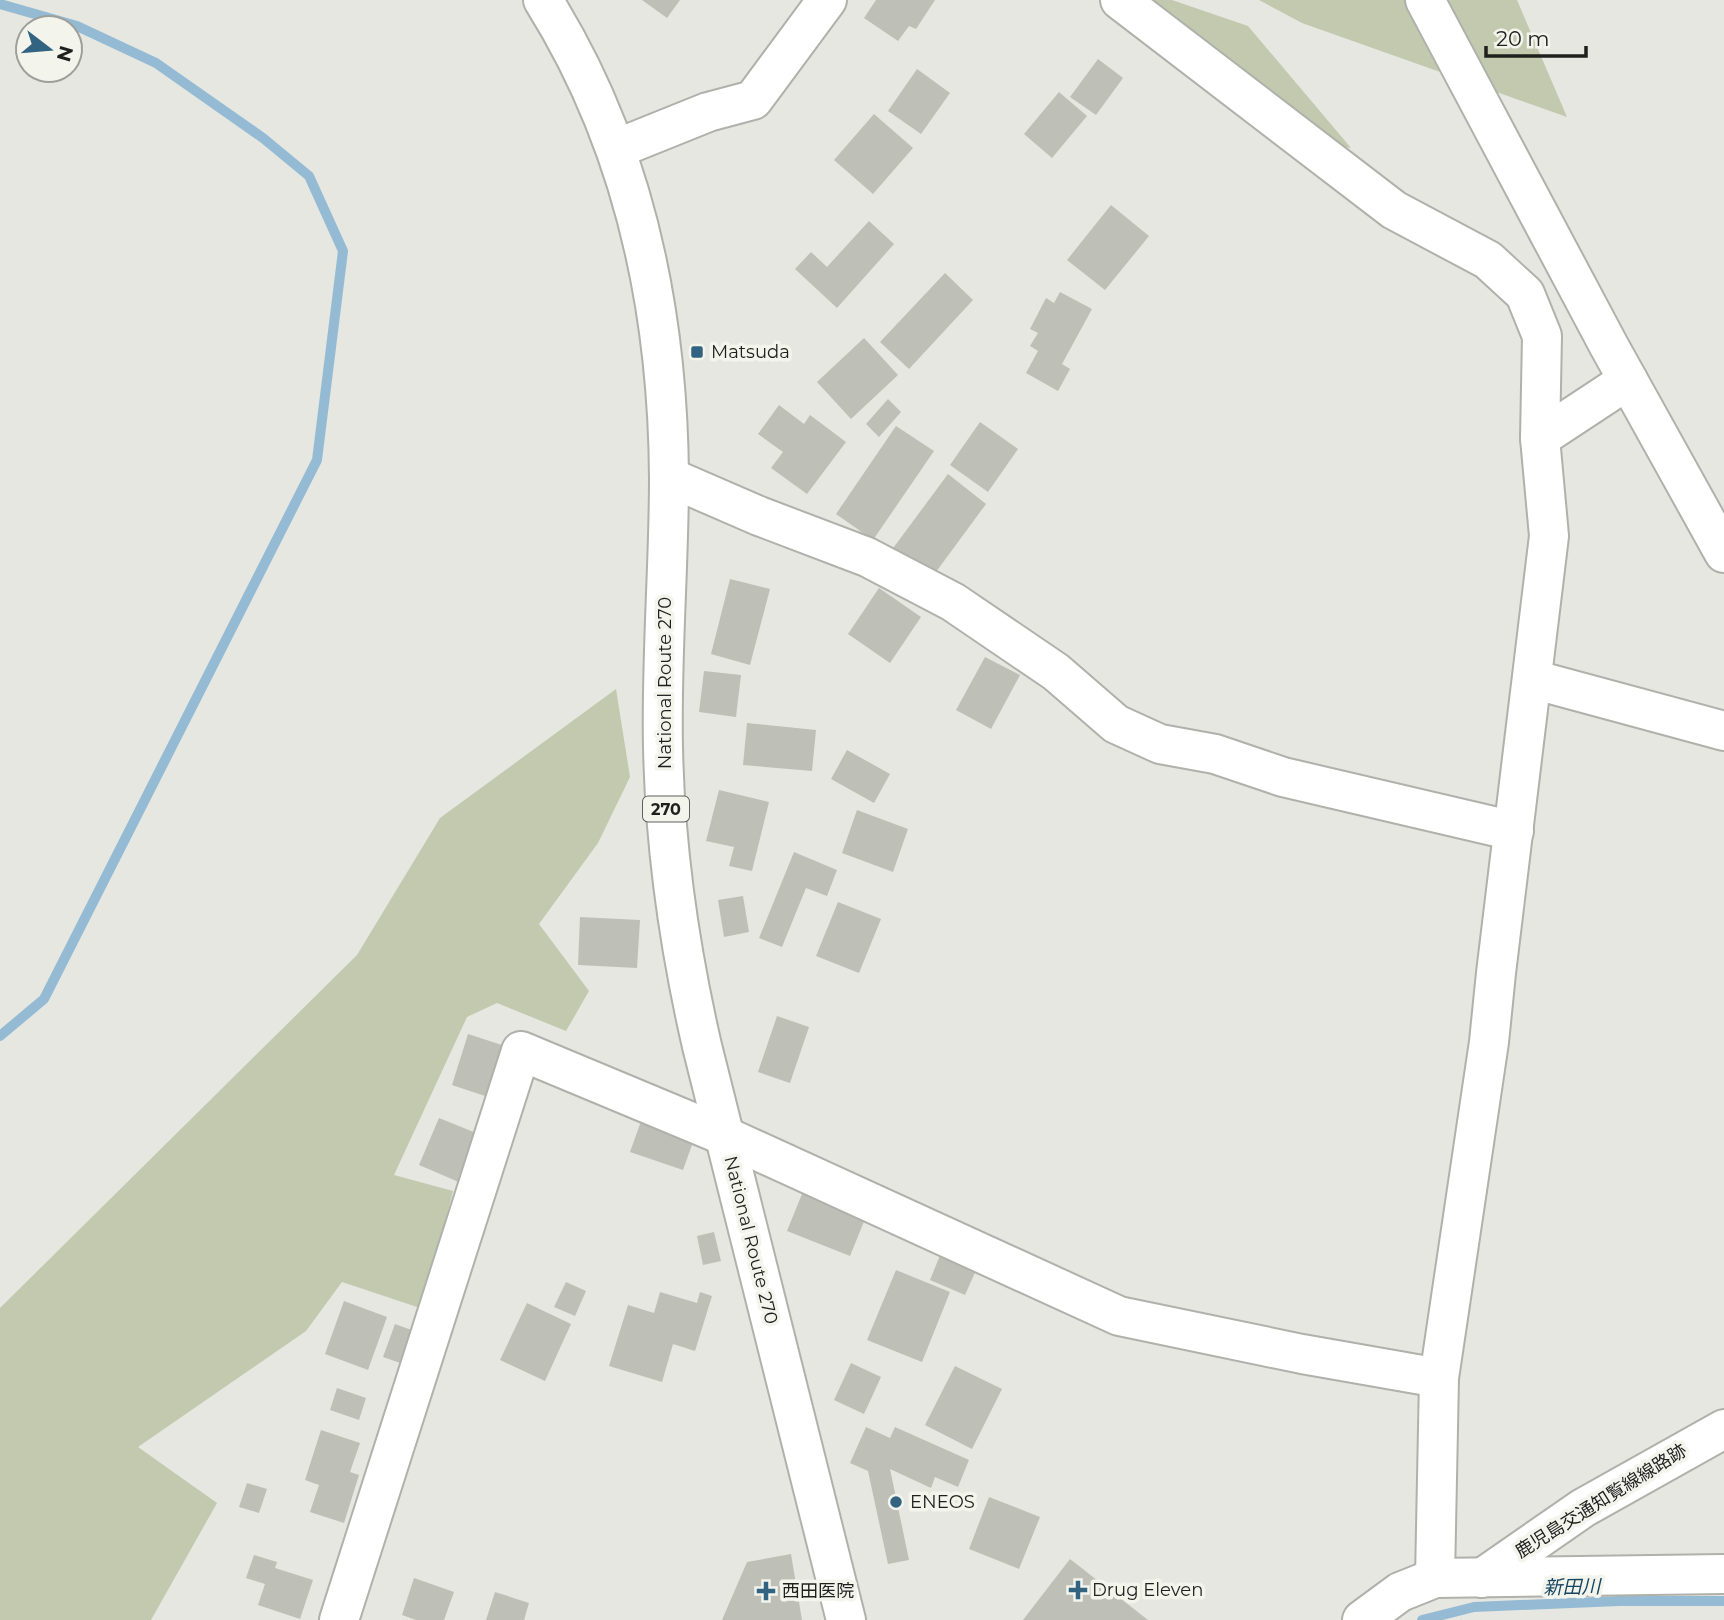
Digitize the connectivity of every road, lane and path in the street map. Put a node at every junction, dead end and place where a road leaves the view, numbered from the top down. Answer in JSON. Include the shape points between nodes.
{"nodes":[{"id":1,"x":543,"y":0,"type":"edge"},
{"id":2,"x":827,"y":0,"type":"edge"},
{"id":3,"x":1120,"y":0,"type":"edge"},
{"id":4,"x":1425,"y":0,"type":"edge"},
{"id":5,"x":616,"y":149,"type":"junction"},
{"id":6,"x":1628,"y":380,"type":"junction"},
{"id":7,"x":1540,"y":438,"type":"junction"},
{"id":8,"x":669,"y":477,"type":"junction"},
{"id":9,"x":1724,"y":553,"type":"edge"},
{"id":10,"x":1532,"y":679,"type":"junction"},
{"id":11,"x":1724,"y":731,"type":"edge"},
{"id":12,"x":1514,"y":831,"type":"junction"},
{"id":13,"x":725,"y":1136,"type":"junction"},
{"id":14,"x":1439,"y":1378,"type":"junction"},
{"id":15,"x":1724,"y":1429,"type":"edge"},
{"id":16,"x":1724,"y":1574,"type":"edge"},
{"id":17,"x":1435,"y":1578,"type":"junction"},
{"id":18,"x":1482,"y":1578,"type":"junction"},
{"id":19,"x":339,"y":1620,"type":"edge"},
{"id":20,"x":846,"y":1620,"type":"edge"},
{"id":21,"x":1362,"y":1620,"type":"edge"}],
"edges":[{"from":1,"to":5,"type":"main road","name":"National Route 270","number":"270","via":[[590,83]]},
{"from":2,"to":5,"type":"main road","via":[[753,100],[708,112]]},
{"from":3,"to":7,"type":"main road","via":[[1394,210],[1488,260],[1525,294],[1542,335]]},
{"from":4,"to":6,"type":"main road"},
{"from":5,"to":8,"type":"main road","name":"National Route 270","number":"270","via":[[647,253],[660,324]]},
{"from":6,"to":7,"type":"main road"},
{"from":6,"to":9,"type":"main road"},
{"from":7,"to":10,"type":"main road","via":[[1549,536]]},
{"from":8,"to":12,"type":"main road","via":[[867,557],[953,602],[1056,672],[1116,724],[1160,744]]},
{"from":8,"to":13,"type":"main road","name":"National Route 270","number":"270","via":[[662,659],[673,900],[685,973]]},
{"from":10,"to":11,"type":"main road"},
{"from":10,"to":12,"type":"main road"},
{"from":12,"to":14,"type":"main road","via":[[1489,1042]]},
{"from":13,"to":14,"type":"main road","via":[[1119,1316]]},
{"from":13,"to":19,"type":"main road","via":[[521,1051]]},
{"from":13,"to":20,"type":"main road","name":"National Route 270","number":"270"},
{"from":14,"to":17,"type":"main road"},
{"from":15,"to":18,"type":"main road","name":"鹿児島交通知覧線線路跡","via":[[1583,1508]]},
{"from":16,"to":18,"type":"main road"},
{"from":17,"to":18,"type":"main road"},
{"from":17,"to":21,"type":"main road","via":[[1400,1591]]}]}
